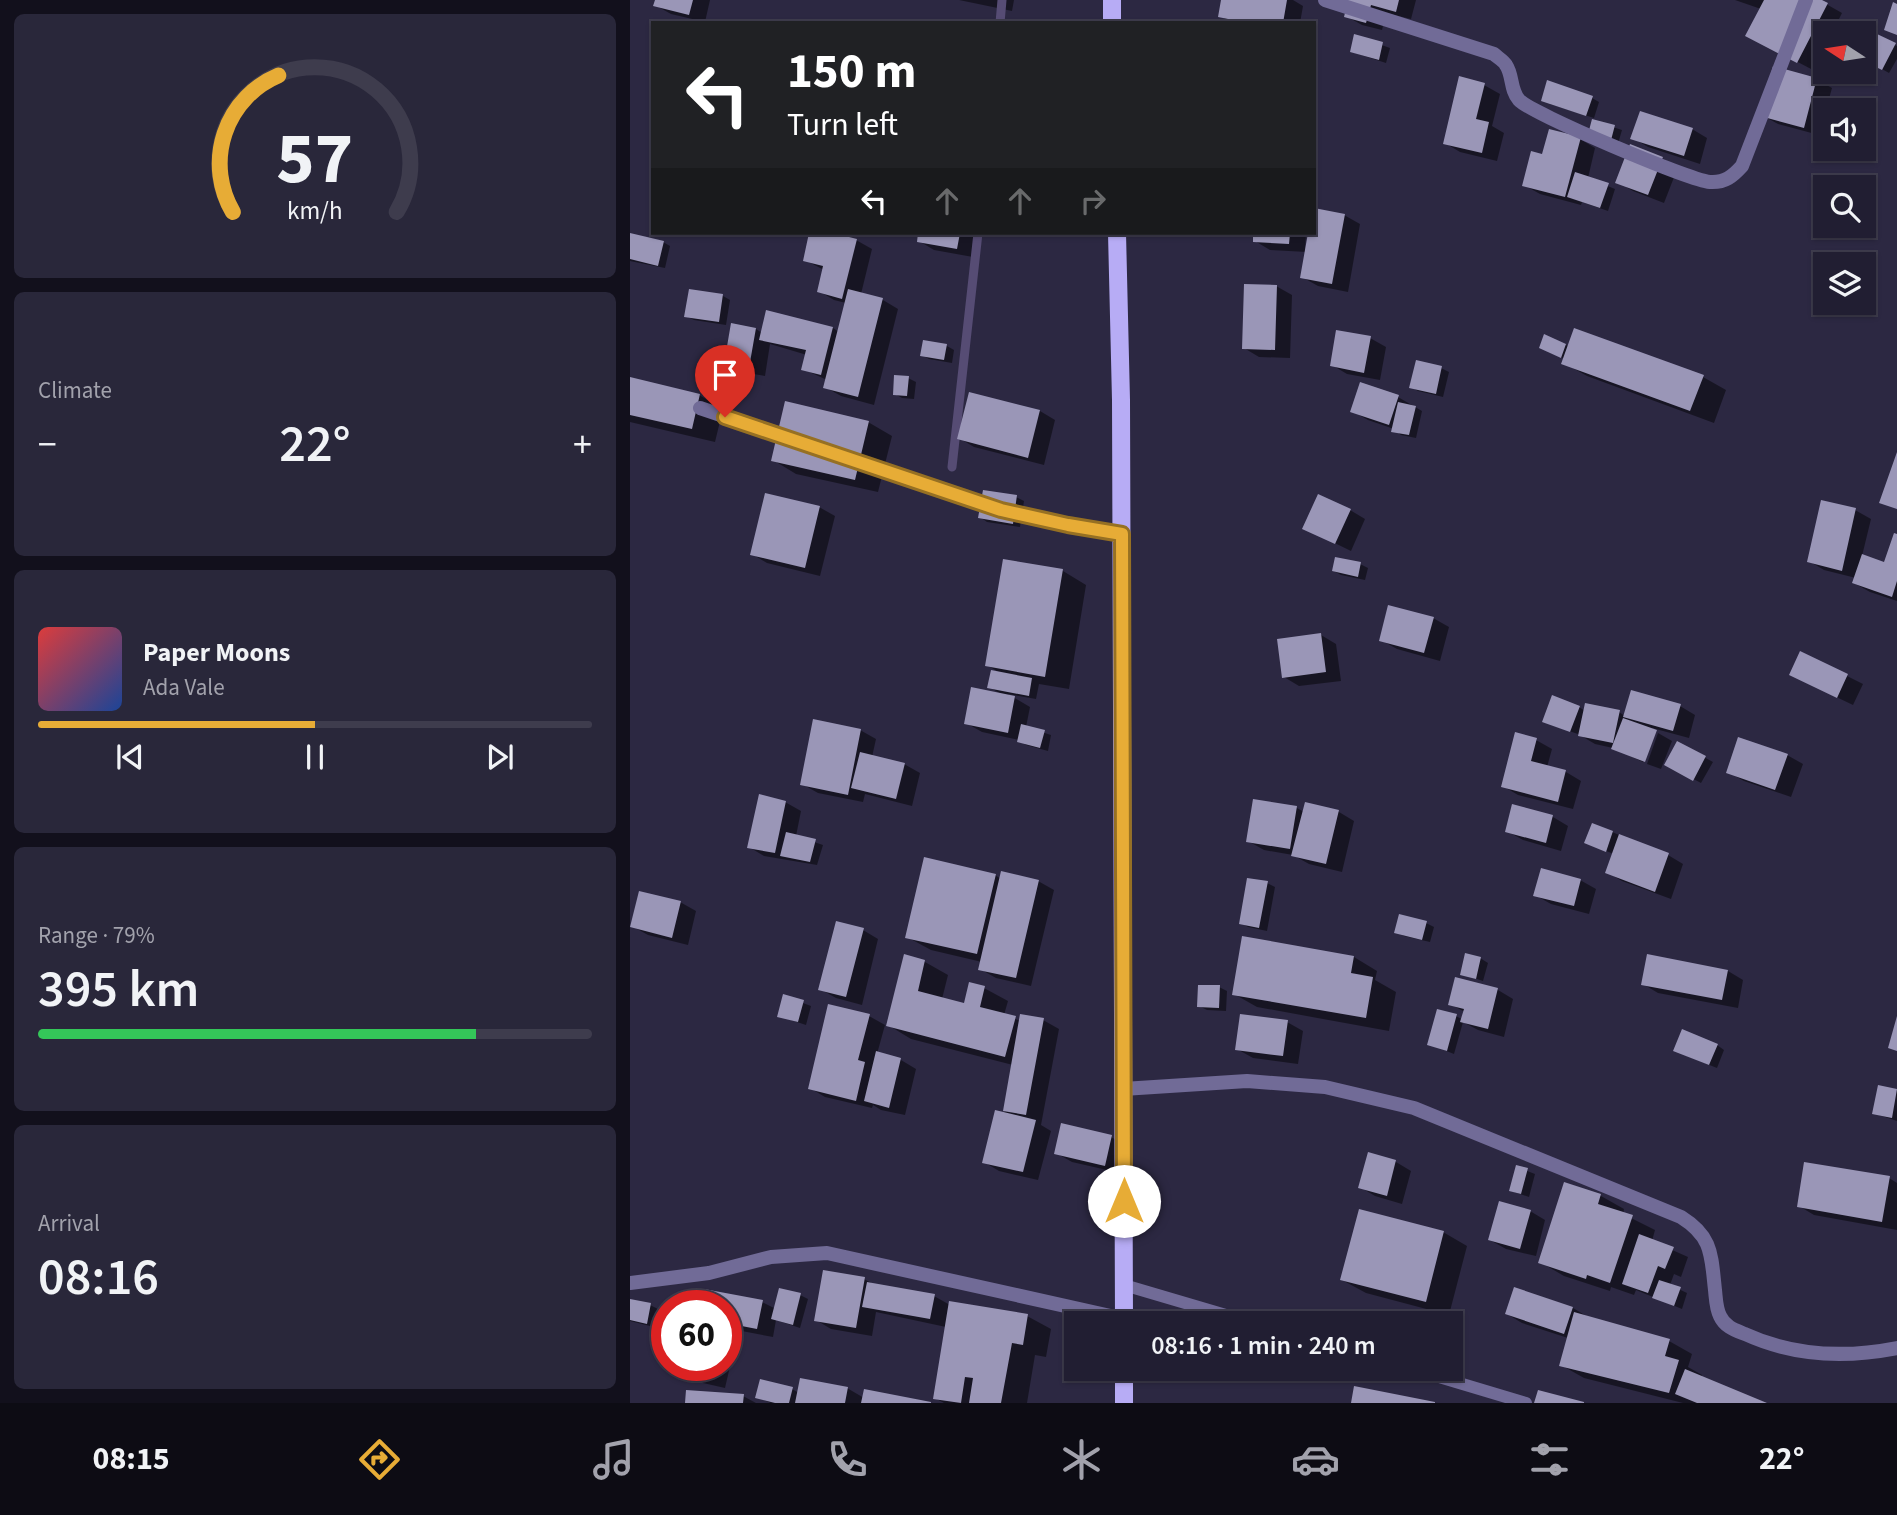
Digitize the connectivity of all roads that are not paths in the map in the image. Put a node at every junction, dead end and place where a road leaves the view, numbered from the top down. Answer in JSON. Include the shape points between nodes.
{"nodes":[{"id":1,"x":1112,"y":0,"type":"edge"},
{"id":2,"x":1325,"y":0,"type":"edge"},
{"id":3,"x":1806,"y":0,"type":"edge"},
{"id":4,"x":1112,"y":21,"type":"edge"},
{"id":5,"x":1117,"y":235,"type":"edge"},
{"id":6,"x":700,"y":408,"type":"dead end"},
{"id":7,"x":1122,"y":534,"type":"junction"},
{"id":8,"x":1123,"y":1089,"type":"junction"},
{"id":9,"x":630,"y":1283,"type":"edge"},
{"id":10,"x":1124,"y":1285,"type":"junction"},
{"id":11,"x":1080,"y":1311,"type":"edge"},
{"id":12,"x":1124,"y":1311,"type":"edge"},
{"id":13,"x":1212,"y":1311,"type":"edge"},
{"id":14,"x":1897,"y":1348,"type":"edge"},
{"id":15,"x":1124,"y":1381,"type":"edge"},
{"id":16,"x":1452,"y":1381,"type":"edge"},
{"id":17,"x":1124,"y":1403,"type":"edge"},
{"id":18,"x":1526,"y":1403,"type":"edge"}],
"edges":[{"from":1,"to":4,"type":"main road"},
{"from":2,"to":3,"type":"street","via":[[1494,54],[1507,65],[1519,99],[1540,114],[1711,182],[1731,178],[1742,166]]},
{"from":5,"to":7,"type":"main road"},
{"from":6,"to":7,"type":"street","via":[[1001,510]]},
{"from":7,"to":8,"type":"main road"},
{"from":8,"to":10,"type":"main road"},
{"from":8,"to":14,"type":"street","via":[[1247,1081],[1325,1087],[1414,1108],[1698,1227],[1709,1246],[1718,1313],[1729,1327],[1798,1351],[1867,1354]]},
{"from":9,"to":11,"type":"street","via":[[709,1273],[771,1257],[827,1253]]},
{"from":10,"to":12,"type":"main road"},
{"from":10,"to":13,"type":"lane"},
{"from":15,"to":17,"type":"main road"},
{"from":16,"to":18,"type":"lane"}]}
